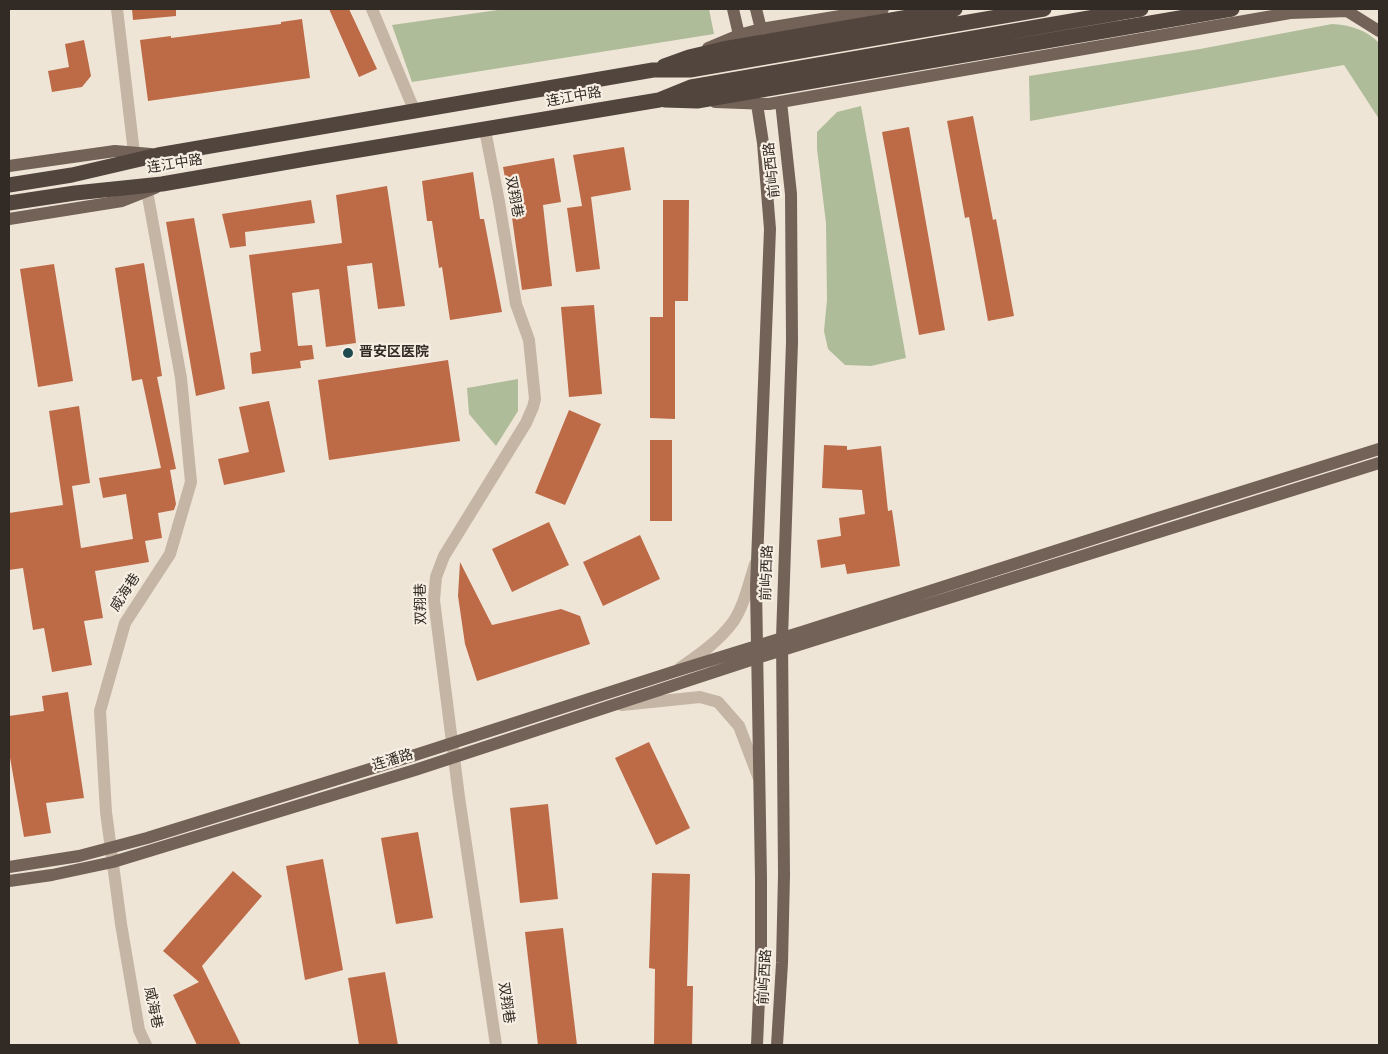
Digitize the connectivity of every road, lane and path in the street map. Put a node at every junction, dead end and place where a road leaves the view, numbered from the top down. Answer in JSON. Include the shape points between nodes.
{"nodes":[{"id":1,"x":117,"y":9,"type":"edge"},
{"id":2,"x":372,"y":9,"type":"edge"},
{"id":3,"x":733,"y":9,"type":"edge"},
{"id":4,"x":756,"y":9,"type":"edge"},
{"id":5,"x":883,"y":9,"type":"edge"},
{"id":6,"x":955,"y":9,"type":"edge"},
{"id":7,"x":1044,"y":9,"type":"edge"},
{"id":8,"x":1141,"y":9,"type":"edge"},
{"id":9,"x":1232,"y":9,"type":"edge"},
{"id":10,"x":1315,"y":9,"type":"edge"},
{"id":11,"x":1290,"y":13,"type":"junction"},
{"id":12,"x":761,"y":29,"type":"junction"},
{"id":13,"x":1379,"y":31,"type":"edge"},
{"id":14,"x":741,"y":40,"type":"junction"},
{"id":15,"x":654,"y":70,"type":"junction"},
{"id":16,"x":659,"y":100,"type":"junction"},
{"id":17,"x":697,"y":101,"type":"junction"},
{"id":18,"x":781,"y":102,"type":"junction"},
{"id":19,"x":757,"y":104,"type":"junction"},
{"id":20,"x":415,"y":112,"type":"junction"},
{"id":21,"x":485,"y":130,"type":"junction"},
{"id":22,"x":134,"y":153,"type":"junction"},
{"id":23,"x":158,"y":155,"type":"junction"},
{"id":24,"x":9,"y":166,"type":"edge"},
{"id":25,"x":162,"y":184,"type":"junction"},
{"id":26,"x":9,"y":185,"type":"edge"},
{"id":27,"x":147,"y":191,"type":"junction"},
{"id":28,"x":9,"y":203,"type":"edge"},
{"id":29,"x":9,"y":219,"type":"edge"},
{"id":30,"x":1379,"y":449,"type":"edge"},
{"id":31,"x":1379,"y":464,"type":"edge"},
{"id":32,"x":756,"y":562,"type":"junction"},
{"id":33,"x":782,"y":645,"type":"junction"},
{"id":34,"x":757,"y":652,"type":"junction"},
{"id":35,"x":679,"y":670,"type":"junction"},
{"id":36,"x":610,"y":706,"type":"junction"},
{"id":37,"x":452,"y":742,"type":"junction"},
{"id":38,"x":454,"y":757,"type":"junction"},
{"id":39,"x":760,"y":779,"type":"junction"},
{"id":40,"x":111,"y":848,"type":"junction"},
{"id":41,"x":113,"y":862,"type":"junction"},
{"id":42,"x":9,"y":867,"type":"edge"},
{"id":43,"x":9,"y":881,"type":"edge"},
{"id":44,"x":146,"y":1045,"type":"edge"},
{"id":45,"x":496,"y":1045,"type":"edge"},
{"id":46,"x":757,"y":1045,"type":"edge"},
{"id":47,"x":777,"y":1045,"type":"edge"}],
"edges":[{"from":1,"to":22,"type":"street"},
{"from":2,"to":20,"type":"street"},
{"from":3,"to":14,"type":"main road"},
{"from":4,"to":12,"type":"main road"},
{"from":5,"to":12,"type":"main road"},
{"from":6,"to":14,"type":"highway"},
{"from":7,"to":15,"type":"highway","name":"连江中路","via":[[690,70]]},
{"from":8,"to":16,"type":"highway","name":"连江中路","via":[[691,86]]},
{"from":9,"to":17,"type":"highway"},
{"from":10,"to":11,"type":"main road"},
{"from":11,"to":13,"type":"main road","via":[[1347,11]]},
{"from":11,"to":18,"type":"main road"},
{"from":12,"to":14,"type":"main road"},
{"from":14,"to":15,"type":"highway"},
{"from":15,"to":20,"type":"highway","name":"连江中路"},
{"from":16,"to":17,"type":"highway"},
{"from":16,"to":21,"type":"highway","name":"连江中路"},
{"from":17,"to":19,"type":"main road"},
{"from":18,"to":19,"type":"main road"},
{"from":18,"to":33,"type":"main road","name":"前屿西路","via":[[792,194],[792,342]]},
{"from":19,"to":32,"type":"main road","name":"前屿西路","via":[[770,229]]},
{"from":20,"to":23,"type":"highway","name":"连江中路"},
{"from":21,"to":25,"type":"highway","name":"连江中路"},
{"from":21,"to":37,"type":"street","name":"双翔巷","via":[[516,304],[529,340],[534,399],[526,422],[437,571],[435,615]]},
{"from":22,"to":23,"type":"main road"},
{"from":22,"to":24,"type":"main road","via":[[115,151]]},
{"from":23,"to":26,"type":"highway","name":"连江中路","via":[[72,175]]},
{"from":25,"to":27,"type":"main road"},
{"from":25,"to":28,"type":"highway","name":"连江中路"},
{"from":27,"to":29,"type":"main road","via":[[122,201]]},
{"from":27,"to":40,"type":"street","name":"威海巷","via":[[181,378],[191,482],[170,554],[124,623],[100,711]]},
{"from":30,"to":33,"type":"main road"},
{"from":31,"to":33,"type":"main road"},
{"from":32,"to":34,"type":"main road","name":"前屿西路"},
{"from":32,"to":35,"type":"street","via":[[733,622],[708,648]]},
{"from":33,"to":34,"type":"main road","name":"连潘路"},
{"from":33,"to":47,"type":"main road","name":"前屿西路","via":[[784,875]]},
{"from":34,"to":35,"type":"main road","name":"连潘路"},
{"from":34,"to":36,"type":"main road","name":"连潘路"},
{"from":34,"to":39,"type":"main road","name":"前屿西路"},
{"from":35,"to":37,"type":"main road","name":"连潘路"},
{"from":36,"to":38,"type":"main road","name":"连潘路"},
{"from":36,"to":39,"type":"street","via":[[700,697],[718,702],[739,726]]},
{"from":37,"to":38,"type":"street","name":"双翔巷"},
{"from":37,"to":40,"type":"main road","name":"连潘路"},
{"from":38,"to":41,"type":"main road","name":"连潘路"},
{"from":38,"to":45,"type":"street","name":"双翔巷"},
{"from":39,"to":46,"type":"main road","name":"前屿西路","via":[[761,942]]},
{"from":40,"to":41,"type":"street","name":"威海巷"},
{"from":40,"to":42,"type":"main road","name":"连潘路"},
{"from":41,"to":43,"type":"main road","name":"连潘路","via":[[52,876]]},
{"from":41,"to":44,"type":"street","name":"威海巷","via":[[137,1021]]}]}
